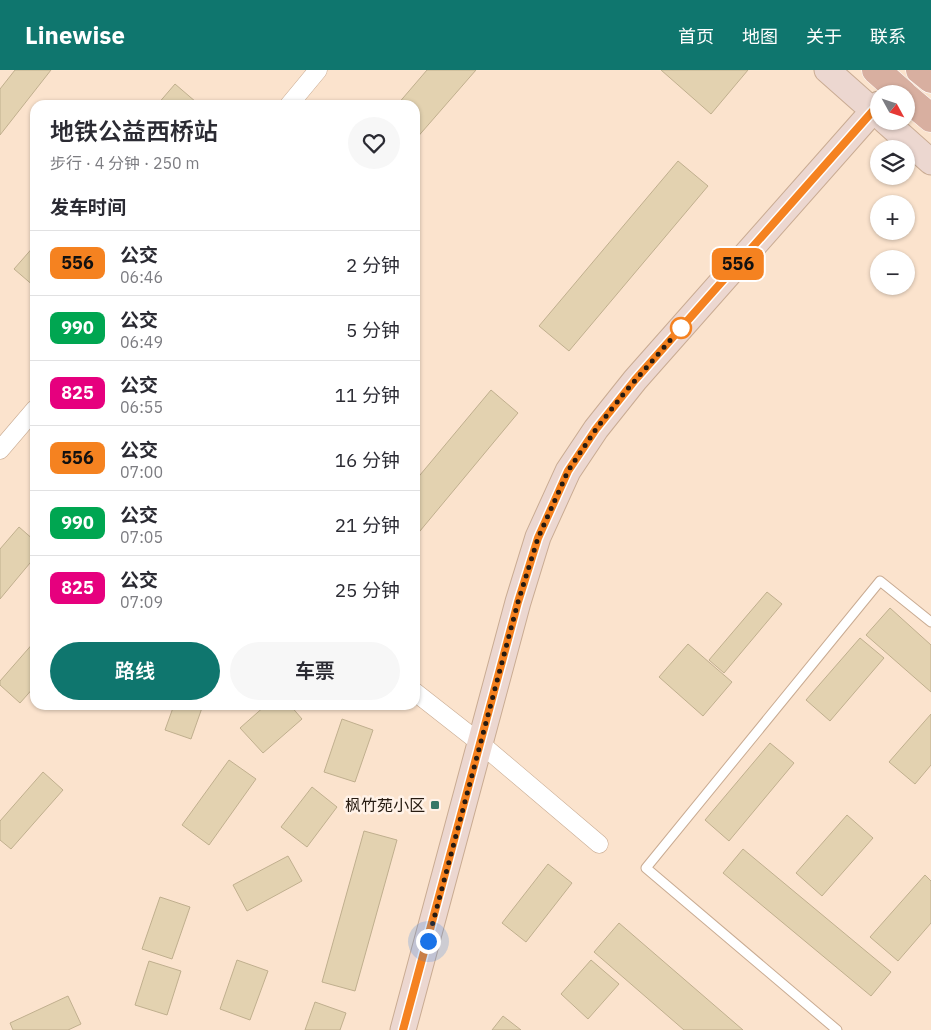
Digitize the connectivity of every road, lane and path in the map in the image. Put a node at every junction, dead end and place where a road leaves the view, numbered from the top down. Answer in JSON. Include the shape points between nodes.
{"nodes":[{"id":1,"x":318,"y":70,"type":"edge"},
{"id":2,"x":827,"y":70,"type":"edge"},
{"id":3,"x":920,"y":70,"type":"edge"},
{"id":4,"x":931,"y":79,"type":"edge"},
{"id":5,"x":870,"y":88,"type":"edge"},
{"id":6,"x":293,"y":100,"type":"edge"},
{"id":7,"x":915,"y":110,"type":"edge"},
{"id":8,"x":870,"y":117,"type":"edge"},
{"id":9,"x":931,"y":118,"type":"edge"},
{"id":10,"x":911,"y":130,"type":"edge"},
{"id":11,"x":931,"y":162,"type":"edge"},
{"id":12,"x":30,"y":414,"type":"edge"},
{"id":13,"x":0,"y":450,"type":"edge"},
{"id":14,"x":931,"y":622,"type":"edge"},
{"id":15,"x":420,"y":696,"type":"edge"},
{"id":16,"x":480,"y":743,"type":"junction"},
{"id":17,"x":599,"y":844,"type":"dead end"},
{"id":18,"x":403,"y":1030,"type":"edge"},
{"id":19,"x":838,"y":1030,"type":"edge"}],
"edges":[{"from":1,"to":6,"type":"street"},
{"from":2,"to":5,"type":"street"},
{"from":3,"to":4,"type":"main road"},
{"from":7,"to":9,"type":"main road"},
{"from":8,"to":16,"type":"street","via":[[635,380],[568,471],[538,538]]},
{"from":10,"to":11,"type":"street"},
{"from":12,"to":13,"type":"street"},
{"from":14,"to":19,"type":"lane","via":[[880,581],[646,868]]},
{"from":15,"to":16,"type":"street"},
{"from":16,"to":17,"type":"street"},
{"from":16,"to":18,"type":"street"}]}
